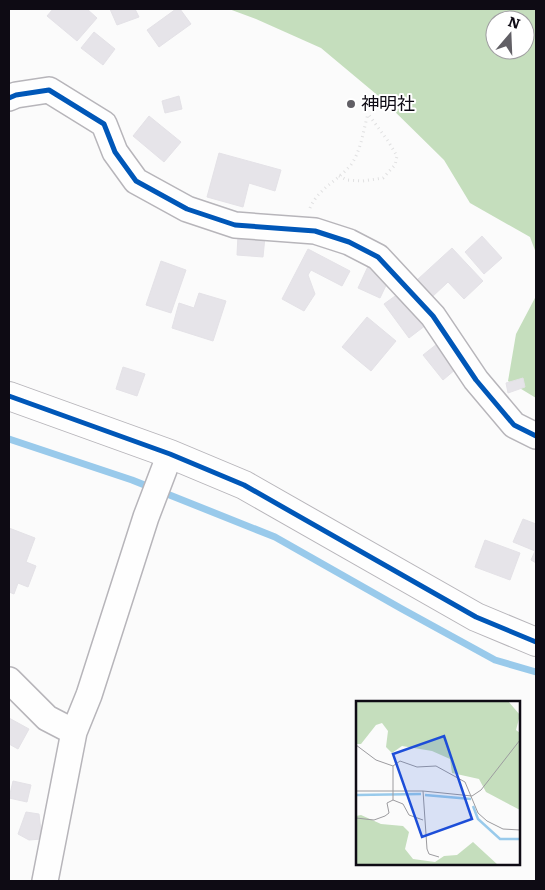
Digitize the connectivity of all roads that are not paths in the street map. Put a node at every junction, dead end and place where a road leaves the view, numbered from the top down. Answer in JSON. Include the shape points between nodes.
{"nodes":[{"id":1,"x":9,"y":98,"type":"edge"},
{"id":2,"x":9,"y":396,"type":"edge"},
{"id":3,"x":536,"y":436,"type":"edge"},
{"id":4,"x":170,"y":454,"type":"junction"},
{"id":5,"x":536,"y":642,"type":"edge"},
{"id":6,"x":9,"y":680,"type":"edge"},
{"id":7,"x":74,"y":732,"type":"junction"},
{"id":8,"x":45,"y":881,"type":"edge"}],
"edges":[{"from":1,"to":3,"type":"street","via":[[49,90],[104,124],[116,152],[136,181],[187,209],[235,225],[315,231],[349,242],[378,257],[432,316],[476,380],[514,425]]},
{"from":2,"to":4,"type":"street"},
{"from":4,"to":5,"type":"street","via":[[244,486],[476,617]]},
{"from":4,"to":7,"type":"street"},
{"from":6,"to":7,"type":"street","via":[[47,718]]},
{"from":7,"to":8,"type":"street"}]}
